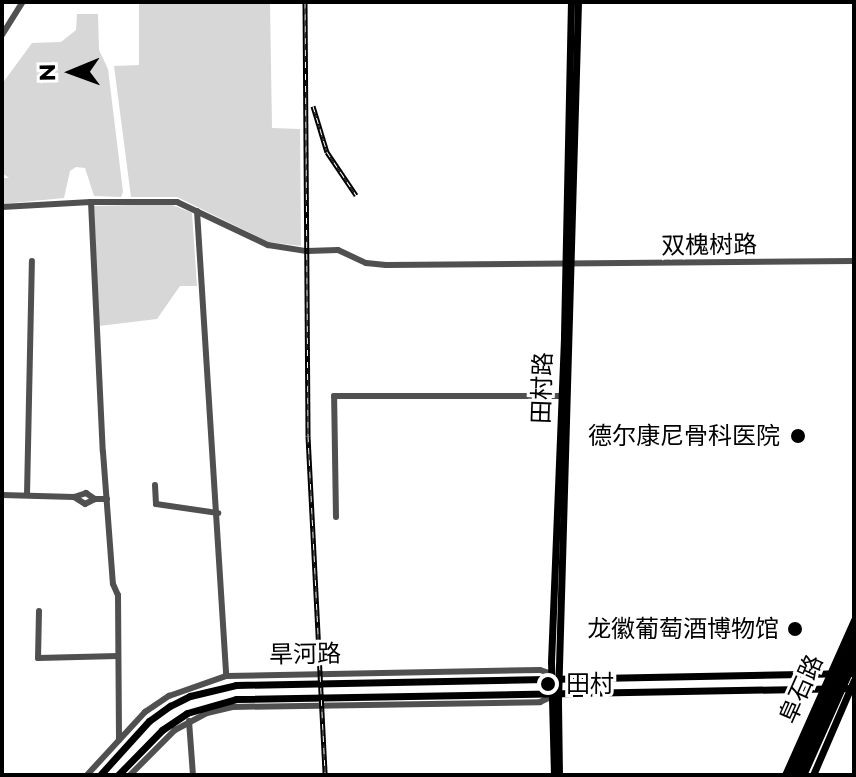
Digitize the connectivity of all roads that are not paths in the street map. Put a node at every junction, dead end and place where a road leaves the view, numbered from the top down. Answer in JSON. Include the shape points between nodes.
{"nodes":[{"id":1,"x":23,"y":2,"type":"edge"},
{"id":2,"x":571,"y":2,"type":"edge"},
{"id":3,"x":578,"y":2,"type":"edge"},
{"id":4,"x":2,"y":35,"type":"edge"},
{"id":5,"x":91,"y":202,"type":"junction"},
{"id":6,"x":2,"y":207,"type":"edge"},
{"id":7,"x":197,"y":211,"type":"junction"},
{"id":8,"x":32,"y":261,"type":"dead end"},
{"id":9,"x":854,"y":261,"type":"edge"},
{"id":10,"x":568,"y":265,"type":"junction"},
{"id":11,"x":561,"y":396,"type":"junction"},
{"id":12,"x":155,"y":485,"type":"dead end"},
{"id":13,"x":2,"y":495,"type":"edge"},
{"id":14,"x":27,"y":495,"type":"junction"},
{"id":15,"x":107,"y":499,"type":"junction"},
{"id":16,"x":218,"y":513,"type":"junction"},
{"id":17,"x":336,"y":517,"type":"dead end"},
{"id":18,"x":39,"y":611,"type":"dead end"},
{"id":19,"x":854,"y":620,"type":"edge"},
{"id":20,"x":854,"y":638,"type":"edge"},
{"id":21,"x":118,"y":656,"type":"junction"},
{"id":22,"x":854,"y":658,"type":"edge"},
{"id":23,"x":443,"y":671,"type":"junction"},
{"id":24,"x":854,"y":673,"type":"edge"},
{"id":25,"x":830,"y":674,"type":"junction"},
{"id":26,"x":226,"y":676,"type":"junction"},
{"id":27,"x":554,"y":676,"type":"junction"},
{"id":28,"x":480,"y":680,"type":"junction"},
{"id":29,"x":853,"y":686,"type":"edge"},
{"id":30,"x":824,"y":688,"type":"junction"},
{"id":31,"x":475,"y":694,"type":"junction"},
{"id":32,"x":554,"y":694,"type":"junction"},
{"id":33,"x":439,"y":703,"type":"junction"},
{"id":34,"x":189,"y":721,"type":"junction"},
{"id":35,"x":119,"y":740,"type":"junction"},
{"id":36,"x":87,"y":775,"type":"edge"},
{"id":37,"x":100,"y":775,"type":"edge"},
{"id":38,"x":118,"y":775,"type":"edge"},
{"id":39,"x":130,"y":775,"type":"edge"},
{"id":40,"x":193,"y":775,"type":"edge"},
{"id":41,"x":556,"y":775,"type":"edge"},
{"id":42,"x":785,"y":775,"type":"edge"},
{"id":43,"x":793,"y":775,"type":"edge"},
{"id":44,"x":802,"y":775,"type":"edge"},
{"id":45,"x":813,"y":775,"type":"edge"}],
"edges":[{"from":1,"to":4,"type":"street"},
{"from":2,"to":10,"type":"main road","name":"田村路"},
{"from":3,"to":10,"type":"main road","name":"田村路"},
{"from":5,"to":6,"type":"street","name":"双槐树路"},
{"from":5,"to":7,"type":"street","name":"双槐树路","via":[[164,201]]},
{"from":5,"to":15,"type":"street"},
{"from":7,"to":10,"type":"street","name":"双槐树路","via":[[268,245],[338,250],[366,263]]},
{"from":7,"to":16,"type":"street"},
{"from":8,"to":14,"type":"street"},
{"from":9,"to":10,"type":"street","name":"双槐树路"},
{"from":10,"to":11,"type":"main road","name":"田村路"},
{"from":10,"to":27,"type":"main road","name":"田村路"},
{"from":11,"to":17,"type":"street","via":[[334,396]]},
{"from":11,"to":27,"type":"main road","name":"田村路"},
{"from":12,"to":16,"type":"street","via":[[156,504]]},
{"from":13,"to":14,"type":"street"},
{"from":14,"to":15,"type":"street","via":[[86,493]]},
{"from":15,"to":21,"type":"street","via":[[118,595]]},
{"from":16,"to":26,"type":"street"},
{"from":18,"to":21,"type":"street","via":[[38,658]]},
{"from":19,"to":25,"type":"main road","name":"阜石路"},
{"from":20,"to":43,"type":"highway","name":"阜石路"},
{"from":21,"to":35,"type":"street"},
{"from":22,"to":44,"type":"highway","name":"阜石路"},
{"from":23,"to":26,"type":"street","name":"旱河路"},
{"from":23,"to":27,"type":"street","name":"旱河路","via":[[540,670]]},
{"from":23,"to":28,"type":"street"},
{"from":24,"to":25,"type":"main road","name":"旱河路"},
{"from":25,"to":27,"type":"main road","name":"旱河路"},
{"from":25,"to":30,"type":"main road","name":"阜石路"},
{"from":26,"to":35,"type":"street","name":"旱河路","via":[[169,696]]},
{"from":27,"to":28,"type":"main road","name":"旱河路"},
{"from":27,"to":32,"type":"main road","name":"田村路"},
{"from":28,"to":37,"type":"main road","name":"旱河路","via":[[215,688],[190,696],[149,721]]},
{"from":29,"to":30,"type":"main road","name":"旱河路"},
{"from":29,"to":45,"type":"main road","name":"阜石路"},
{"from":30,"to":32,"type":"main road","name":"旱河路"},
{"from":30,"to":42,"type":"main road","name":"阜石路"},
{"from":31,"to":32,"type":"main road","name":"旱河路"},
{"from":31,"to":33,"type":"street"},
{"from":31,"to":38,"type":"main road","name":"旱河路","via":[[216,702],[162,730]]},
{"from":32,"to":33,"type":"street","name":"旱河路","via":[[540,702]]},
{"from":32,"to":41,"type":"main road","name":"田村路"},
{"from":33,"to":34,"type":"street","name":"旱河路","via":[[232,707]]},
{"from":34,"to":39,"type":"street","name":"旱河路","via":[[162,740]]},
{"from":34,"to":40,"type":"street"},
{"from":35,"to":36,"type":"street","name":"旱河路"}]}
